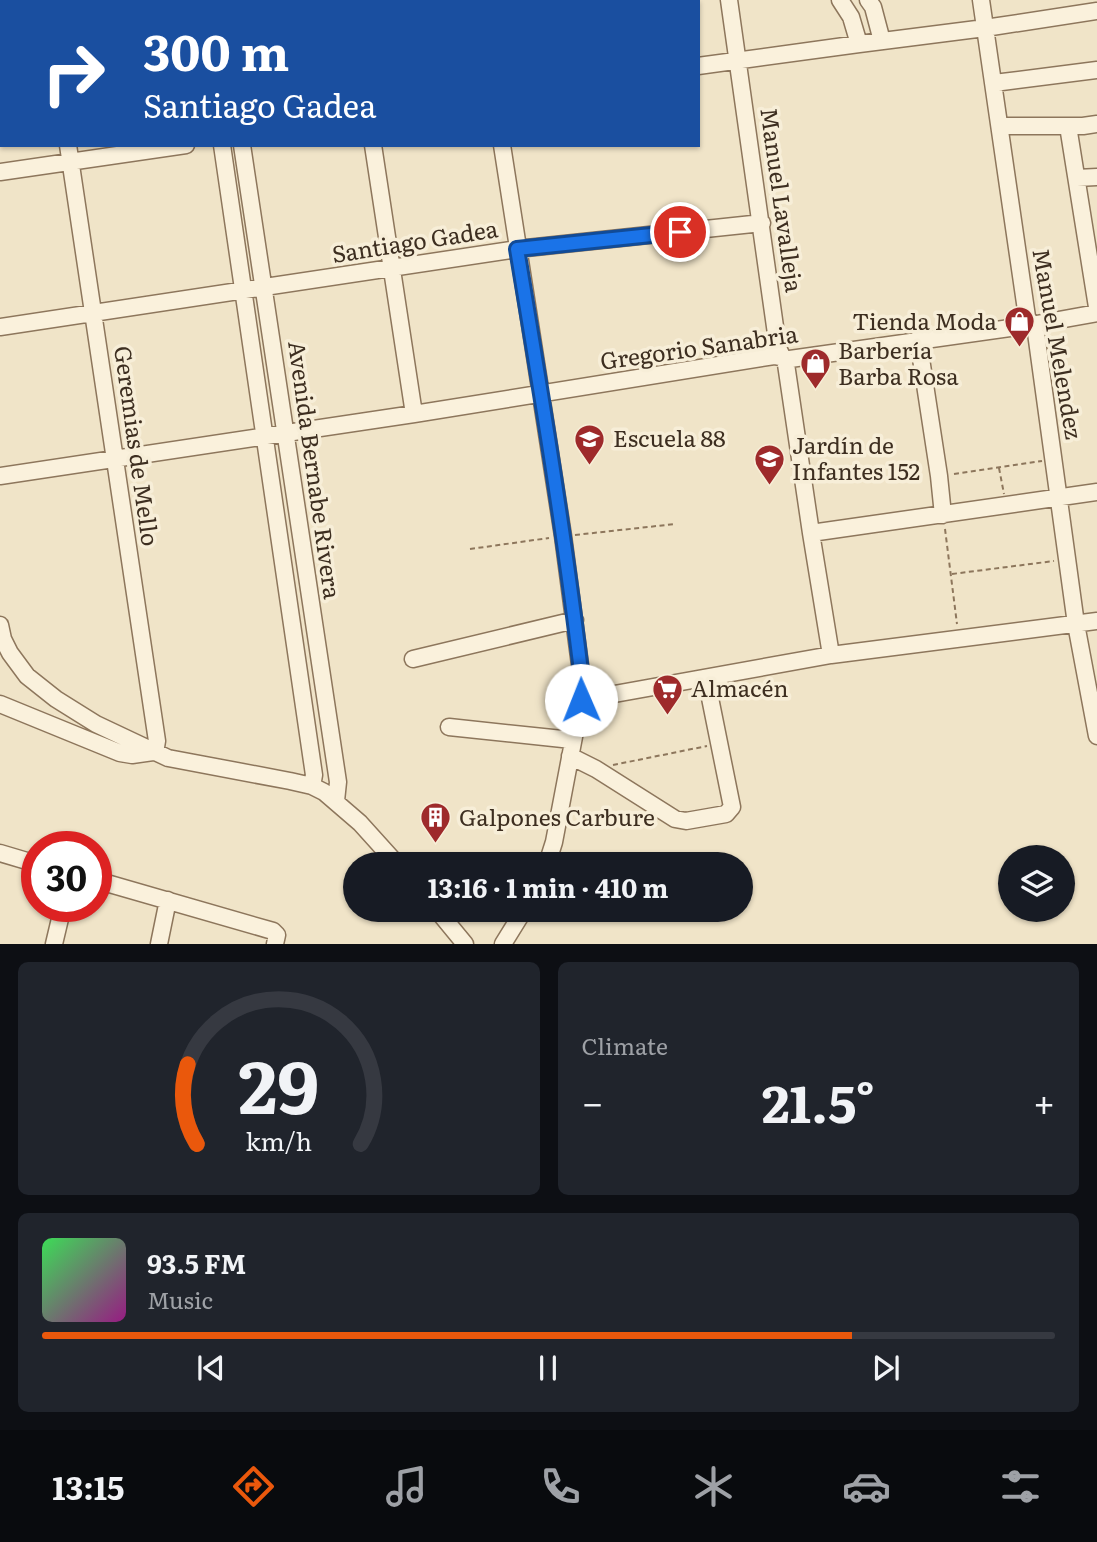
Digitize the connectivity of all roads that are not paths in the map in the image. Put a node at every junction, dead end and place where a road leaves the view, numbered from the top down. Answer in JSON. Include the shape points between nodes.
{"nodes":[{"id":1,"x":729,"y":0,"type":"edge"},
{"id":2,"x":840,"y":0,"type":"edge"},
{"id":3,"x":868,"y":0,"type":"edge"},
{"id":4,"x":981,"y":0,"type":"edge"},
{"id":5,"x":1088,"y":8,"type":"edge"},
{"id":6,"x":985,"y":28,"type":"junction"},
{"id":7,"x":882,"y":41,"type":"junction"},
{"id":8,"x":859,"y":44,"type":"junction"},
{"id":9,"x":737,"y":60,"type":"junction"},
{"id":10,"x":700,"y":66,"type":"edge"},
{"id":11,"x":1097,"y":70,"type":"edge"},
{"id":12,"x":994,"y":83,"type":"junction"},
{"id":13,"x":1097,"y":124,"type":"edge"},
{"id":14,"x":1000,"y":126,"type":"junction"},
{"id":15,"x":1068,"y":126,"type":"junction"},
{"id":16,"x":157,"y":147,"type":"edge"},
{"id":17,"x":222,"y":147,"type":"edge"},
{"id":18,"x":242,"y":147,"type":"edge"},
{"id":19,"x":373,"y":147,"type":"edge"},
{"id":20,"x":502,"y":147,"type":"edge"},
{"id":21,"x":70,"y":153,"type":"edge"},
{"id":22,"x":0,"y":172,"type":"edge"},
{"id":23,"x":1097,"y":177,"type":"edge"},
{"id":24,"x":1077,"y":178,"type":"junction"},
{"id":25,"x":762,"y":223,"type":"junction"},
{"id":26,"x":1092,"y":240,"type":"edge"},
{"id":27,"x":517,"y":249,"type":"junction"},
{"id":28,"x":391,"y":269,"type":"junction"},
{"id":29,"x":264,"y":287,"type":"junction"},
{"id":30,"x":243,"y":290,"type":"junction"},
{"id":31,"x":1097,"y":307,"type":"edge"},
{"id":32,"x":93,"y":313,"type":"junction"},
{"id":33,"x":1097,"y":313,"type":"edge"},
{"id":34,"x":1031,"y":325,"type":"junction"},
{"id":35,"x":0,"y":327,"type":"edge"},
{"id":36,"x":918,"y":340,"type":"junction"},
{"id":37,"x":783,"y":358,"type":"junction"},
{"id":38,"x":541,"y":393,"type":"junction"},
{"id":39,"x":414,"y":414,"type":"junction"},
{"id":40,"x":285,"y":434,"type":"junction"},
{"id":41,"x":265,"y":437,"type":"junction"},
{"id":42,"x":114,"y":459,"type":"junction"},
{"id":43,"x":0,"y":476,"type":"edge"},
{"id":44,"x":1097,"y":492,"type":"edge"},
{"id":45,"x":1059,"y":497,"type":"junction"},
{"id":46,"x":943,"y":515,"type":"junction"},
{"id":47,"x":811,"y":533,"type":"junction"},
{"id":48,"x":575,"y":620,"type":"junction"},
{"id":49,"x":1097,"y":621,"type":"edge"},
{"id":50,"x":1076,"y":624,"type":"junction"},
{"id":51,"x":1,"y":633,"type":"edge"},
{"id":52,"x":831,"y":655,"type":"junction"},
{"id":53,"x":413,"y":659,"type":"dead end"},
{"id":54,"x":706,"y":678,"type":"junction"},
{"id":55,"x":581,"y":700,"type":"junction"},
{"id":56,"x":0,"y":704,"type":"edge"},
{"id":57,"x":449,"y":727,"type":"dead end"},
{"id":58,"x":1097,"y":736,"type":"edge"},
{"id":59,"x":571,"y":748,"type":"junction"},
{"id":60,"x":153,"y":752,"type":"junction"},
{"id":61,"x":312,"y":786,"type":"junction"},
{"id":62,"x":336,"y":801,"type":"junction"},
{"id":63,"x":386,"y":852,"type":"edge"},
{"id":64,"x":551,"y":852,"type":"edge"},
{"id":65,"x":0,"y":853,"type":"edge"},
{"id":66,"x":21,"y":859,"type":"edge"},
{"id":67,"x":112,"y":884,"type":"edge"},
{"id":68,"x":168,"y":900,"type":"junction"},
{"id":69,"x":59,"y":922,"type":"edge"},
{"id":70,"x":447,"y":922,"type":"edge"},
{"id":71,"x":516,"y":922,"type":"edge"},
{"id":72,"x":276,"y":939,"type":"edge"},
{"id":73,"x":54,"y":943,"type":"edge"},
{"id":74,"x":159,"y":943,"type":"edge"},
{"id":75,"x":465,"y":943,"type":"edge"},
{"id":76,"x":503,"y":943,"type":"edge"}],
"edges":[{"from":1,"to":9,"type":"street","name":"Manuel Lavalleja"},
{"from":2,"to":8,"type":"street"},
{"from":3,"to":7,"type":"street"},
{"from":4,"to":6,"type":"street","name":"Manuel Melendez"},
{"from":5,"to":6,"type":"street"},
{"from":6,"to":7,"type":"street"},
{"from":6,"to":12,"type":"street","name":"Manuel Melendez"},
{"from":7,"to":8,"type":"street"},
{"from":8,"to":9,"type":"street"},
{"from":9,"to":10,"type":"street"},
{"from":9,"to":25,"type":"street","name":"Manuel Lavalleja"},
{"from":11,"to":12,"type":"street"},
{"from":12,"to":14,"type":"street","name":"Manuel Melendez"},
{"from":13,"to":15,"type":"street"},
{"from":14,"to":15,"type":"street"},
{"from":14,"to":34,"type":"street","name":"Manuel Melendez"},
{"from":15,"to":24,"type":"street"},
{"from":16,"to":21,"type":"street"},
{"from":17,"to":30,"type":"street","name":"Avenida Bernabe Rivera"},
{"from":18,"to":29,"type":"street","name":"Avenida Bernabe Rivera"},
{"from":19,"to":28,"type":"street"},
{"from":20,"to":27,"type":"street"},
{"from":21,"to":22,"type":"street"},
{"from":21,"to":32,"type":"street","name":"Geremias de Mello"},
{"from":23,"to":24,"type":"street"},
{"from":24,"to":26,"type":"street"},
{"from":25,"to":27,"type":"street","name":"Santiago Gadea"},
{"from":25,"to":37,"type":"street","name":"Manuel Lavalleja"},
{"from":26,"to":31,"type":"street"},
{"from":27,"to":28,"type":"street","name":"Santiago Gadea"},
{"from":27,"to":38,"type":"street"},
{"from":28,"to":29,"type":"street","name":"Santiago Gadea"},
{"from":28,"to":39,"type":"street"},
{"from":29,"to":30,"type":"street","name":"Santiago Gadea"},
{"from":29,"to":40,"type":"street","name":"Avenida Bernabe Rivera"},
{"from":30,"to":32,"type":"street","name":"Santiago Gadea"},
{"from":30,"to":41,"type":"street","name":"Avenida Bernabe Rivera"},
{"from":32,"to":35,"type":"street","name":"Santiago Gadea"},
{"from":32,"to":42,"type":"street","name":"Geremias de Mello"},
{"from":33,"to":34,"type":"street","name":"Gregorio Sanabria"},
{"from":34,"to":36,"type":"street","name":"Gregorio Sanabria"},
{"from":34,"to":45,"type":"street","name":"Manuel Melendez"},
{"from":36,"to":37,"type":"street","name":"Gregorio Sanabria"},
{"from":36,"to":46,"type":"street"},
{"from":37,"to":38,"type":"street","name":"Gregorio Sanabria"},
{"from":37,"to":47,"type":"street","name":"Manuel Lavalleja"},
{"from":38,"to":39,"type":"street","name":"Gregorio Sanabria"},
{"from":38,"to":48,"type":"street"},
{"from":39,"to":40,"type":"street","name":"Gregorio Sanabria"},
{"from":40,"to":41,"type":"street","name":"Gregorio Sanabria"},
{"from":40,"to":62,"type":"street","name":"Avenida Bernabe Rivera","via":[[338,782]]},
{"from":41,"to":42,"type":"street","name":"Gregorio Sanabria"},
{"from":41,"to":61,"type":"street","name":"Avenida Bernabe Rivera"},
{"from":42,"to":43,"type":"street","name":"Gregorio Sanabria"},
{"from":42,"to":60,"type":"street","name":"Geremias de Mello","via":[[157,741]]},
{"from":44,"to":45,"type":"street"},
{"from":45,"to":46,"type":"street"},
{"from":45,"to":50,"type":"street","name":"Manuel Melendez"},
{"from":46,"to":47,"type":"street"},
{"from":47,"to":52,"type":"street","name":"Manuel Lavalleja"},
{"from":48,"to":53,"type":"street"},
{"from":48,"to":55,"type":"street"},
{"from":49,"to":50,"type":"street"},
{"from":50,"to":52,"type":"street"},
{"from":50,"to":58,"type":"street","name":"Manuel Melendez"},
{"from":51,"to":60,"type":"street","via":[[27,676],[56,699]]},
{"from":52,"to":54,"type":"street"},
{"from":54,"to":55,"type":"street"},
{"from":54,"to":59,"type":"street","via":[[732,807],[726,814],[675,819]]},
{"from":55,"to":59,"type":"street"},
{"from":56,"to":60,"type":"street","via":[[120,752]]},
{"from":57,"to":59,"type":"street"},
{"from":59,"to":64,"type":"street"},
{"from":60,"to":61,"type":"street","via":[[183,762]]},
{"from":61,"to":62,"type":"street"},
{"from":62,"to":63,"type":"street"},
{"from":65,"to":66,"type":"street"},
{"from":67,"to":68,"type":"street"},
{"from":68,"to":72,"type":"street","via":[[274,931]]},
{"from":68,"to":74,"type":"street"},
{"from":69,"to":73,"type":"street"},
{"from":70,"to":75,"type":"street"},
{"from":71,"to":76,"type":"street"}]}
